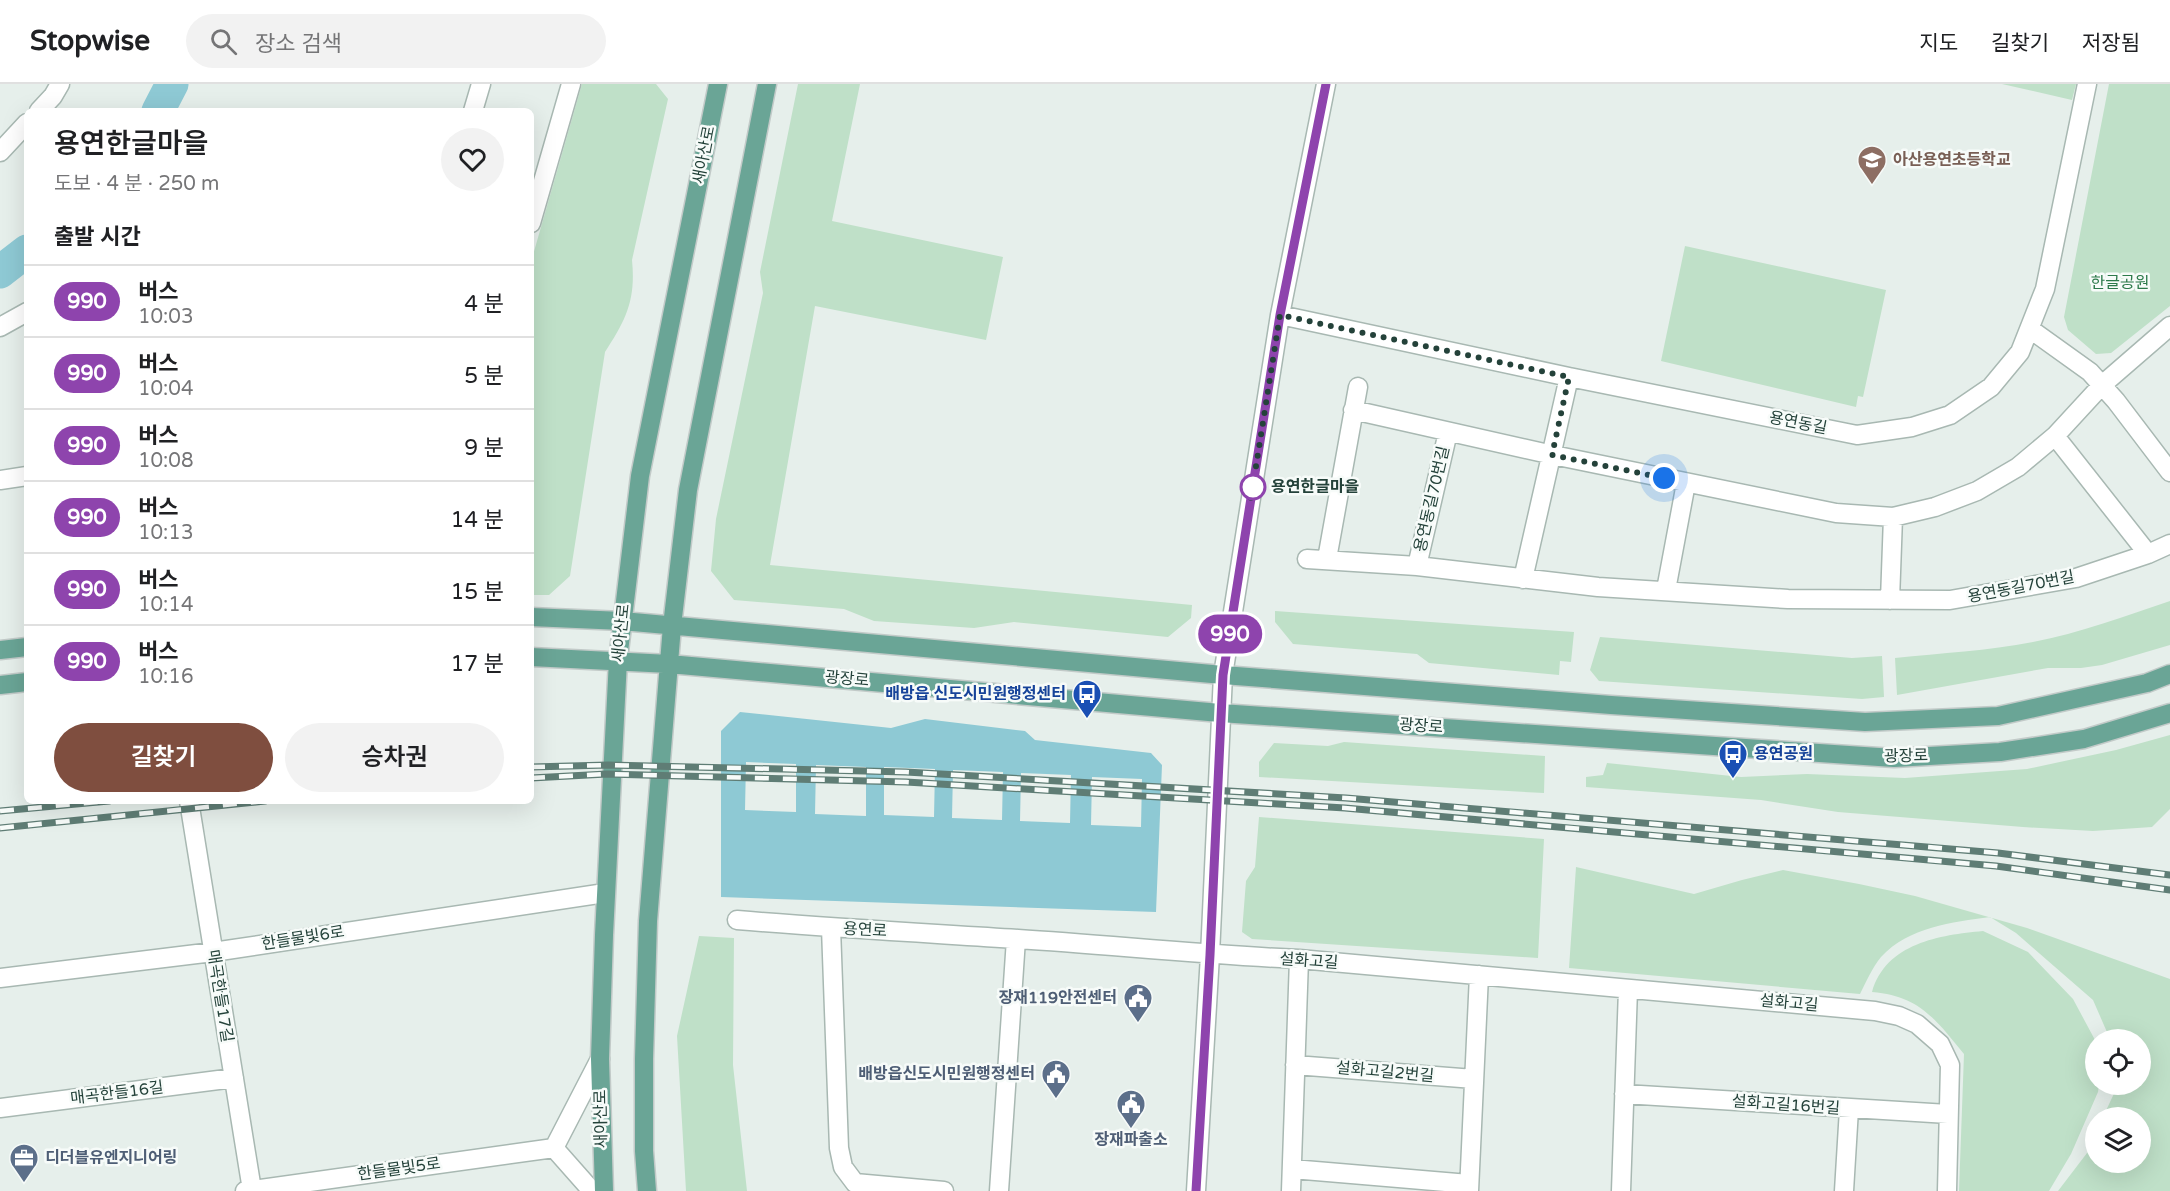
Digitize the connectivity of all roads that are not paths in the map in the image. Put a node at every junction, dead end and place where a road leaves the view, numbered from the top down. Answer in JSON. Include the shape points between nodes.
{"nodes":[{"id":1,"x":60,"y":84,"type":"edge"},
{"id":2,"x":481,"y":84,"type":"edge"},
{"id":3,"x":571,"y":84,"type":"edge"},
{"id":4,"x":718,"y":84,"type":"edge"},
{"id":5,"x":767,"y":84,"type":"edge"},
{"id":6,"x":1326,"y":84,"type":"edge"},
{"id":7,"x":2087,"y":84,"type":"edge"},
{"id":8,"x":42,"y":108,"type":"edge"},
{"id":9,"x":474,"y":108,"type":"edge"},
{"id":10,"x":24,"y":126,"type":"edge"},
{"id":11,"x":0,"y":152,"type":"edge"},
{"id":12,"x":534,"y":213,"type":"edge"},
{"id":13,"x":24,"y":314,"type":"edge"},
{"id":14,"x":1280,"y":315,"type":"junction"},
{"id":15,"x":0,"y":327,"type":"edge"},
{"id":16,"x":2030,"y":329,"type":"junction"},
{"id":17,"x":2166,"y":337,"type":"edge"},
{"id":18,"x":1569,"y":377,"type":"junction"},
{"id":19,"x":2103,"y":386,"type":"junction"},
{"id":20,"x":1358,"y":387,"type":"dead end"},
{"id":21,"x":1353,"y":410,"type":"junction"},
{"id":22,"x":1448,"y":432,"type":"junction"},
{"id":23,"x":2055,"y":436,"type":"junction"},
{"id":24,"x":1552,"y":455,"type":"junction"},
{"id":25,"x":2170,"y":472,"type":"edge"},
{"id":26,"x":24,"y":476,"type":"edge"},
{"id":27,"x":0,"y":480,"type":"edge"},
{"id":28,"x":1686,"y":483,"type":"junction"},
{"id":29,"x":1893,"y":517,"type":"junction"},
{"id":30,"x":2170,"y":543,"type":"edge"},
{"id":31,"x":2148,"y":554,"type":"junction"},
{"id":32,"x":1307,"y":559,"type":"dead end"},
{"id":33,"x":1327,"y":559,"type":"junction"},
{"id":34,"x":1417,"y":566,"type":"junction"},
{"id":35,"x":1523,"y":579,"type":"junction"},
{"id":36,"x":1666,"y":590,"type":"junction"},
{"id":37,"x":1890,"y":600,"type":"junction"},
{"id":38,"x":534,"y":617,"type":"edge"},
{"id":39,"x":622,"y":621,"type":"junction"},
{"id":40,"x":672,"y":626,"type":"junction"},
{"id":41,"x":24,"y":646,"type":"edge"},
{"id":42,"x":0,"y":650,"type":"edge"},
{"id":43,"x":534,"y":657,"type":"edge"},
{"id":44,"x":618,"y":660,"type":"junction"},
{"id":45,"x":669,"y":663,"type":"junction"},
{"id":46,"x":2170,"y":674,"type":"edge"},
{"id":47,"x":1223,"y":675,"type":"junction"},
{"id":48,"x":24,"y":682,"type":"edge"},
{"id":49,"x":0,"y":685,"type":"edge"},
{"id":50,"x":1220,"y":713,"type":"junction"},
{"id":51,"x":2170,"y":713,"type":"edge"},
{"id":52,"x":189,"y":804,"type":"edge"},
{"id":53,"x":605,"y":892,"type":"junction"},
{"id":54,"x":737,"y":920,"type":"dead end"},
{"id":55,"x":831,"y":927,"type":"junction"},
{"id":56,"x":1016,"y":939,"type":"junction"},
{"id":57,"x":213,"y":952,"type":"junction"},
{"id":58,"x":1210,"y":955,"type":"junction"},
{"id":59,"x":1299,"y":959,"type":"junction"},
{"id":60,"x":1479,"y":975,"type":"junction"},
{"id":61,"x":0,"y":978,"type":"edge"},
{"id":62,"x":1628,"y":989,"type":"junction"},
{"id":63,"x":600,"y":1059,"type":"junction"},
{"id":64,"x":1295,"y":1065,"type":"junction"},
{"id":65,"x":234,"y":1078,"type":"junction"},
{"id":66,"x":1474,"y":1079,"type":"junction"},
{"id":67,"x":1624,"y":1094,"type":"junction"},
{"id":68,"x":0,"y":1108,"type":"edge"},
{"id":69,"x":1849,"y":1109,"type":"junction"},
{"id":70,"x":1948,"y":1114,"type":"junction"},
{"id":71,"x":554,"y":1148,"type":"junction"},
{"id":72,"x":1292,"y":1169,"type":"junction"},
{"id":73,"x":1469,"y":1187,"type":"edge"},
{"id":74,"x":248,"y":1191,"type":"edge"},
{"id":75,"x":592,"y":1191,"type":"edge"},
{"id":76,"x":604,"y":1191,"type":"edge"},
{"id":77,"x":647,"y":1191,"type":"edge"},
{"id":78,"x":944,"y":1191,"type":"edge"},
{"id":79,"x":999,"y":1191,"type":"edge"},
{"id":80,"x":1196,"y":1191,"type":"edge"},
{"id":81,"x":1291,"y":1191,"type":"edge"},
{"id":82,"x":1621,"y":1191,"type":"edge"},
{"id":83,"x":1844,"y":1191,"type":"edge"},
{"id":84,"x":1947,"y":1191,"type":"edge"}],
"edges":[{"from":1,"to":8,"type":"street"},
{"from":2,"to":9,"type":"street"},
{"from":3,"to":12,"type":"street"},
{"from":4,"to":39,"type":"main road","name":"새아산로","via":[[640,476]]},
{"from":5,"to":40,"type":"main road","via":[[688,490]]},
{"from":6,"to":14,"type":"street"},
{"from":7,"to":16,"type":"street","name":"용연동길","via":[[2045,289]]},
{"from":10,"to":11,"type":"street"},
{"from":13,"to":15,"type":"street"},
{"from":14,"to":18,"type":"street","name":"용연동길"},
{"from":14,"to":47,"type":"street"},
{"from":16,"to":18,"type":"street","name":"용연동길","via":[[2020,352],[1991,387],[1950,415],[1912,427],[1857,435]]},
{"from":16,"to":19,"type":"street","via":[[2090,372]]},
{"from":17,"to":19,"type":"street"},
{"from":18,"to":24,"type":"street"},
{"from":19,"to":23,"type":"street"},
{"from":19,"to":25,"type":"street"},
{"from":20,"to":21,"type":"street"},
{"from":21,"to":22,"type":"street"},
{"from":21,"to":33,"type":"street"},
{"from":22,"to":24,"type":"street"},
{"from":22,"to":34,"type":"street","name":"용연동길70번길"},
{"from":23,"to":29,"type":"street","via":[[2018,467],[1977,491]]},
{"from":23,"to":31,"type":"street"},
{"from":24,"to":28,"type":"street"},
{"from":24,"to":35,"type":"street"},
{"from":26,"to":27,"type":"street"},
{"from":28,"to":29,"type":"street","via":[[1836,513]]},
{"from":28,"to":36,"type":"street"},
{"from":29,"to":37,"type":"street"},
{"from":30,"to":31,"type":"street","name":"용연동길70번길"},
{"from":31,"to":37,"type":"street","name":"용연동길70번길","via":[[2076,578],[2005,591],[1950,600]]},
{"from":32,"to":33,"type":"street","name":"용연동길70번길"},
{"from":33,"to":34,"type":"street","name":"용연동길70번길"},
{"from":34,"to":35,"type":"street","name":"용연동길70번길"},
{"from":35,"to":36,"type":"street","name":"용연동길70번길"},
{"from":36,"to":37,"type":"street","name":"용연동길70번길","via":[[1788,599]]},
{"from":38,"to":39,"type":"main road"},
{"from":39,"to":40,"type":"main road"},
{"from":39,"to":44,"type":"main road","name":"새아산로"},
{"from":40,"to":45,"type":"main road"},
{"from":40,"to":47,"type":"main road"},
{"from":41,"to":42,"type":"main road"},
{"from":43,"to":44,"type":"main road","name":"광장로"},
{"from":44,"to":45,"type":"main road","name":"광장로"},
{"from":44,"to":53,"type":"main road","name":"새아산로"},
{"from":45,"to":50,"type":"main road","name":"광장로"},
{"from":45,"to":77,"type":"main road","via":[[648,921],[644,1070]]},
{"from":46,"to":47,"type":"main road","via":[[2146,683],[1998,716],[1865,722]]},
{"from":47,"to":50,"type":"street"},
{"from":48,"to":49,"type":"main road"},
{"from":50,"to":51,"type":"main road","name":"광장로","via":[[1894,758],[2000,752],[2084,740]]},
{"from":50,"to":58,"type":"street"},
{"from":52,"to":57,"type":"street","name":"매곡한들17길"},
{"from":53,"to":57,"type":"street","name":"한들물빛6로"},
{"from":53,"to":63,"type":"main road","name":"새아산로"},
{"from":54,"to":55,"type":"street"},
{"from":55,"to":56,"type":"street","name":"용연로"},
{"from":55,"to":78,"type":"street","name":"용연로","via":[[839,1148],[843,1167],[855,1183]]},
{"from":56,"to":58,"type":"street","name":"용연로"},
{"from":56,"to":79,"type":"street"},
{"from":57,"to":61,"type":"street","name":"한들물빛6로"},
{"from":57,"to":65,"type":"street","name":"매곡한들17길"},
{"from":58,"to":59,"type":"street","name":"설화고길"},
{"from":58,"to":80,"type":"street"},
{"from":59,"to":60,"type":"street","name":"설화고길"},
{"from":59,"to":64,"type":"street"},
{"from":60,"to":62,"type":"street","name":"설화고길"},
{"from":60,"to":66,"type":"street"},
{"from":62,"to":67,"type":"street"},
{"from":62,"to":70,"type":"street","name":"설화고길","via":[[1899,1016],[1917,1024],[1940,1044],[1950,1065]]},
{"from":63,"to":71,"type":"street"},
{"from":63,"to":76,"type":"main road","name":"새아산로"},
{"from":64,"to":66,"type":"street","name":"설화고길2번길"},
{"from":64,"to":72,"type":"street"},
{"from":65,"to":68,"type":"street","name":"매곡한들16길"},
{"from":65,"to":74,"type":"street","name":"매곡한들17길"},
{"from":66,"to":73,"type":"street"},
{"from":67,"to":69,"type":"street","name":"설화고길16번길"},
{"from":67,"to":82,"type":"street"},
{"from":69,"to":70,"type":"street","name":"설화고길16번길"},
{"from":69,"to":83,"type":"street"},
{"from":70,"to":84,"type":"street","name":"설화고길"},
{"from":71,"to":74,"type":"street","name":"한들물빛5로"},
{"from":71,"to":75,"type":"street"},
{"from":72,"to":73,"type":"street"},
{"from":72,"to":81,"type":"street"}]}
